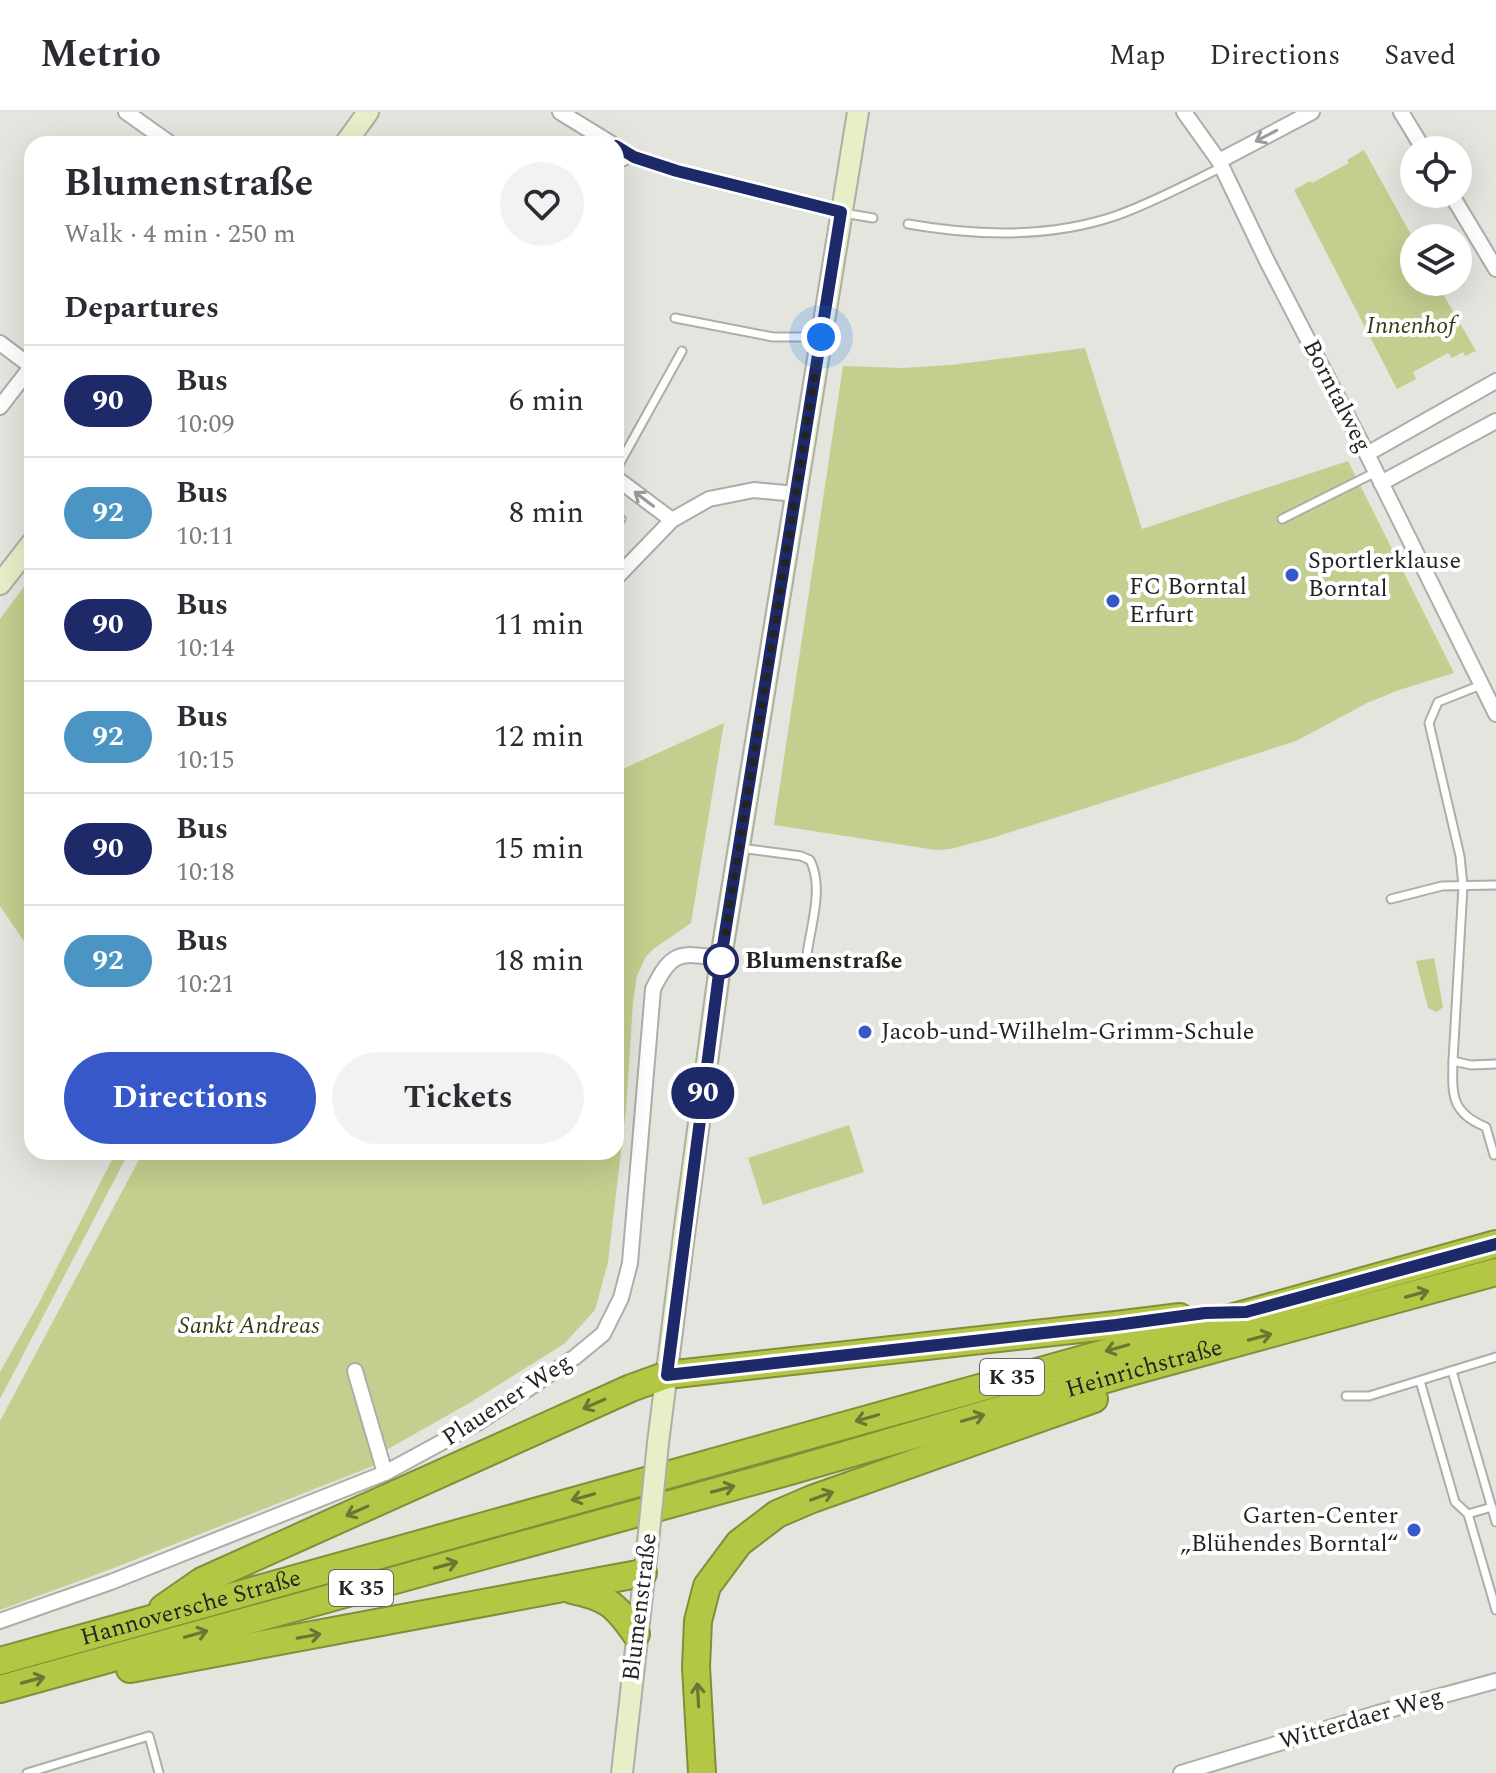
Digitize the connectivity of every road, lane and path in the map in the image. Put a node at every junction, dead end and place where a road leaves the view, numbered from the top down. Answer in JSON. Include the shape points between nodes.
{"nodes":[{"id":1,"x":126,"y":112,"type":"edge"},
{"id":2,"x":368,"y":112,"type":"edge"},
{"id":3,"x":560,"y":112,"type":"edge"},
{"id":4,"x":858,"y":112,"type":"edge"},
{"id":5,"x":1184,"y":112,"type":"edge"},
{"id":6,"x":1312,"y":112,"type":"edge"},
{"id":7,"x":1401,"y":112,"type":"edge"},
{"id":8,"x":160,"y":136,"type":"edge"},
{"id":9,"x":351,"y":136,"type":"edge"},
{"id":10,"x":599,"y":136,"type":"edge"},
{"id":11,"x":1416,"y":136,"type":"edge"},
{"id":12,"x":624,"y":151,"type":"edge"},
{"id":13,"x":634,"y":157,"type":"junction"},
{"id":14,"x":624,"y":161,"type":"edge"},
{"id":15,"x":1220,"y":164,"type":"junction"},
{"id":16,"x":1459,"y":208,"type":"edge"},
{"id":17,"x":841,"y":212,"type":"junction"},
{"id":18,"x":873,"y":218,"type":"dead end"},
{"id":19,"x":908,"y":224,"type":"dead end"},
{"id":20,"x":1496,"y":269,"type":"edge"},
{"id":21,"x":675,"y":318,"type":"dead end"},
{"id":22,"x":821,"y":337,"type":"junction"},
{"id":23,"x":0,"y":343,"type":"edge"},
{"id":24,"x":682,"y":351,"type":"dead end"},
{"id":25,"x":24,"y":357,"type":"edge"},
{"id":26,"x":24,"y":368,"type":"edge"},
{"id":27,"x":1496,"y":381,"type":"edge"},
{"id":28,"x":0,"y":407,"type":"edge"},
{"id":29,"x":1496,"y":421,"type":"edge"},
{"id":30,"x":1367,"y":454,"type":"junction"},
{"id":31,"x":624,"y":456,"type":"edge"},
{"id":32,"x":1378,"y":478,"type":"junction"},
{"id":33,"x":624,"y":484,"type":"edge"},
{"id":34,"x":796,"y":494,"type":"junction"},
{"id":35,"x":1282,"y":519,"type":"dead end"},
{"id":36,"x":672,"y":520,"type":"junction"},
{"id":37,"x":24,"y":553,"type":"edge"},
{"id":38,"x":624,"y":571,"type":"edge"},
{"id":39,"x":0,"y":584,"type":"edge"},
{"id":40,"x":1482,"y":685,"type":"junction"},
{"id":41,"x":1496,"y":714,"type":"edge"},
{"id":42,"x":738,"y":848,"type":"junction"},
{"id":43,"x":1496,"y":885,"type":"edge"},
{"id":44,"x":1463,"y":886,"type":"junction"},
{"id":45,"x":1391,"y":899,"type":"dead end"},
{"id":46,"x":807,"y":954,"type":"dead end"},
{"id":47,"x":721,"y":958,"type":"junction"},
{"id":48,"x":1453,"y":1061,"type":"junction"},
{"id":49,"x":1496,"y":1064,"type":"edge"},
{"id":50,"x":1494,"y":1155,"type":"dead end"},
{"id":51,"x":1496,"y":1244,"type":"edge"},
{"id":52,"x":1496,"y":1272,"type":"edge"},
{"id":53,"x":1246,"y":1312,"type":"junction"},
{"id":54,"x":1496,"y":1357,"type":"edge"},
{"id":55,"x":355,"y":1371,"type":"dead end"},
{"id":56,"x":1452,"y":1371,"type":"junction"},
{"id":57,"x":1130,"y":1372,"type":"junction"},
{"id":58,"x":667,"y":1375,"type":"junction"},
{"id":59,"x":1420,"y":1381,"type":"junction"},
{"id":60,"x":1346,"y":1396,"type":"dead end"},
{"id":61,"x":385,"y":1473,"type":"junction"},
{"id":62,"x":658,"y":1476,"type":"joint"},
{"id":63,"x":1492,"y":1507,"type":"junction"},
{"id":64,"x":656,"y":1508,"type":"joint"},
{"id":65,"x":1468,"y":1514,"type":"junction"},
{"id":66,"x":1496,"y":1522,"type":"edge"},
{"id":67,"x":643,"y":1573,"type":"junction"},
{"id":68,"x":564,"y":1588,"type":"junction"},
{"id":69,"x":1496,"y":1610,"type":"edge"},
{"id":70,"x":147,"y":1620,"type":"junction"},
{"id":71,"x":0,"y":1621,"type":"edge"},
{"id":72,"x":636,"y":1634,"type":"junction"},
{"id":73,"x":0,"y":1661,"type":"edge"},
{"id":74,"x":67,"y":1671,"type":"junction"},
{"id":75,"x":1496,"y":1681,"type":"edge"},
{"id":76,"x":0,"y":1689,"type":"edge"},
{"id":77,"x":27,"y":1773,"type":"edge"},
{"id":78,"x":159,"y":1773,"type":"edge"},
{"id":79,"x":622,"y":1773,"type":"edge"},
{"id":80,"x":702,"y":1773,"type":"edge"},
{"id":81,"x":1181,"y":1773,"type":"edge"}],
"edges":[{"from":1,"to":8,"type":"street"},
{"from":2,"to":9,"type":"street"},
{"from":3,"to":10,"type":"street"},
{"from":4,"to":17,"type":"street","name":"Blumenstraße"},
{"from":5,"to":15,"type":"street","name":"Borntalweg"},
{"from":6,"to":15,"type":"street","one_way":true},
{"from":7,"to":11,"type":"street"},
{"from":12,"to":13,"type":"street"},
{"from":13,"to":14,"type":"lane"},
{"from":13,"to":17,"type":"street"},
{"from":15,"to":19,"type":"lane","via":[[1095,222],[990,233]]},
{"from":15,"to":30,"type":"street","name":"Borntalweg"},
{"from":16,"to":20,"type":"street"},
{"from":17,"to":18,"type":"lane"},
{"from":17,"to":22,"type":"street","name":"Blumenstraße"},
{"from":21,"to":22,"type":"lane","via":[[773,337]]},
{"from":22,"to":34,"type":"street","name":"Blumenstraße"},
{"from":23,"to":25,"type":"street"},
{"from":24,"to":31,"type":"lane"},
{"from":26,"to":28,"type":"street"},
{"from":27,"to":30,"type":"street"},
{"from":29,"to":32,"type":"street"},
{"from":30,"to":32,"type":"street","name":"Borntalweg"},
{"from":32,"to":35,"type":"lane"},
{"from":32,"to":40,"type":"street","name":"Borntalweg"},
{"from":36,"to":33,"type":"street","one_way":true},
{"from":34,"to":36,"type":"street","via":[[754,490],[709,499]]},
{"from":34,"to":42,"type":"street","name":"Blumenstraße"},
{"from":36,"to":38,"type":"street"},
{"from":37,"to":39,"type":"street"},
{"from":40,"to":41,"type":"street","name":"Borntalweg"},
{"from":40,"to":44,"type":"lane","via":[[1438,702],[1429,723]]},
{"from":42,"to":46,"type":"lane","via":[[810,860],[817,883]]},
{"from":42,"to":47,"type":"street","name":"Blumenstraße"},
{"from":43,"to":44,"type":"lane"},
{"from":44,"to":45,"type":"lane"},
{"from":44,"to":48,"type":"lane"},
{"from":47,"to":58,"type":"street","name":"Blumenstraße"},
{"from":47,"to":61,"type":"street","name":"Plauener Weg","via":[[676,957],[663,968],[653,989],[630,1263],[621,1298],[603,1334],[479,1422]]},
{"from":48,"to":49,"type":"lane"},
{"from":48,"to":50,"type":"lane","via":[[1457,1107],[1486,1127]]},
{"from":51,"to":53,"type":"highway","name":"Heinrichstraße","number":"K 35"},
{"from":57,"to":52,"type":"highway","name":"Heinrichstraße","number":"K 35","one_way":true},
{"from":53,"to":58,"type":"highway"},
{"from":53,"to":62,"type":"highway","name":"Heinrichstraße","number":"K 35","one_way":true},
{"from":54,"to":56,"type":"lane"},
{"from":55,"to":61,"type":"street"},
{"from":56,"to":59,"type":"lane"},
{"from":56,"to":63,"type":"lane"},
{"from":64,"to":57,"type":"highway","name":"Heinrichstraße","number":"K 35","one_way":true},
{"from":80,"to":57,"type":"highway","one_way":true,"via":[[698,1621],[707,1586],[739,1543],[777,1514],[812,1499],[1114,1392]]},
{"from":58,"to":67,"type":"street","name":"Blumenstraße","bridge":true},
{"from":58,"to":70,"type":"highway","one_way":true,"via":[[202,1581]]},
{"from":59,"to":60,"type":"lane","via":[[1369,1396]]},
{"from":59,"to":65,"type":"lane","via":[[1455,1502]]},
{"from":61,"to":71,"type":"street","name":"Plauener Weg"},
{"from":62,"to":70,"type":"highway","name":"Hannoversche Straße","number":"K 35","one_way":true},
{"from":63,"to":65,"type":"lane"},
{"from":63,"to":66,"type":"lane"},
{"from":74,"to":64,"type":"highway","name":"Hannoversche Straße","number":"K 35","one_way":true},
{"from":65,"to":69,"type":"lane"},
{"from":67,"to":68,"type":"highway"},
{"from":67,"to":72,"type":"street","name":"Blumenstraße"},
{"from":68,"to":72,"type":"highway","via":[[607,1600]]},
{"from":74,"to":68,"type":"highway","one_way":true,"via":[[103,1674]]},
{"from":70,"to":73,"type":"highway","name":"Hannoversche Straße","number":"K 35"},
{"from":72,"to":79,"type":"street","name":"Blumenstraße"},
{"from":76,"to":74,"type":"highway","name":"Hannoversche Straße","number":"K 35","one_way":true},
{"from":75,"to":81,"type":"street","name":"Witterdaer Weg"},
{"from":77,"to":78,"type":"lane","via":[[149,1736]]}]}
